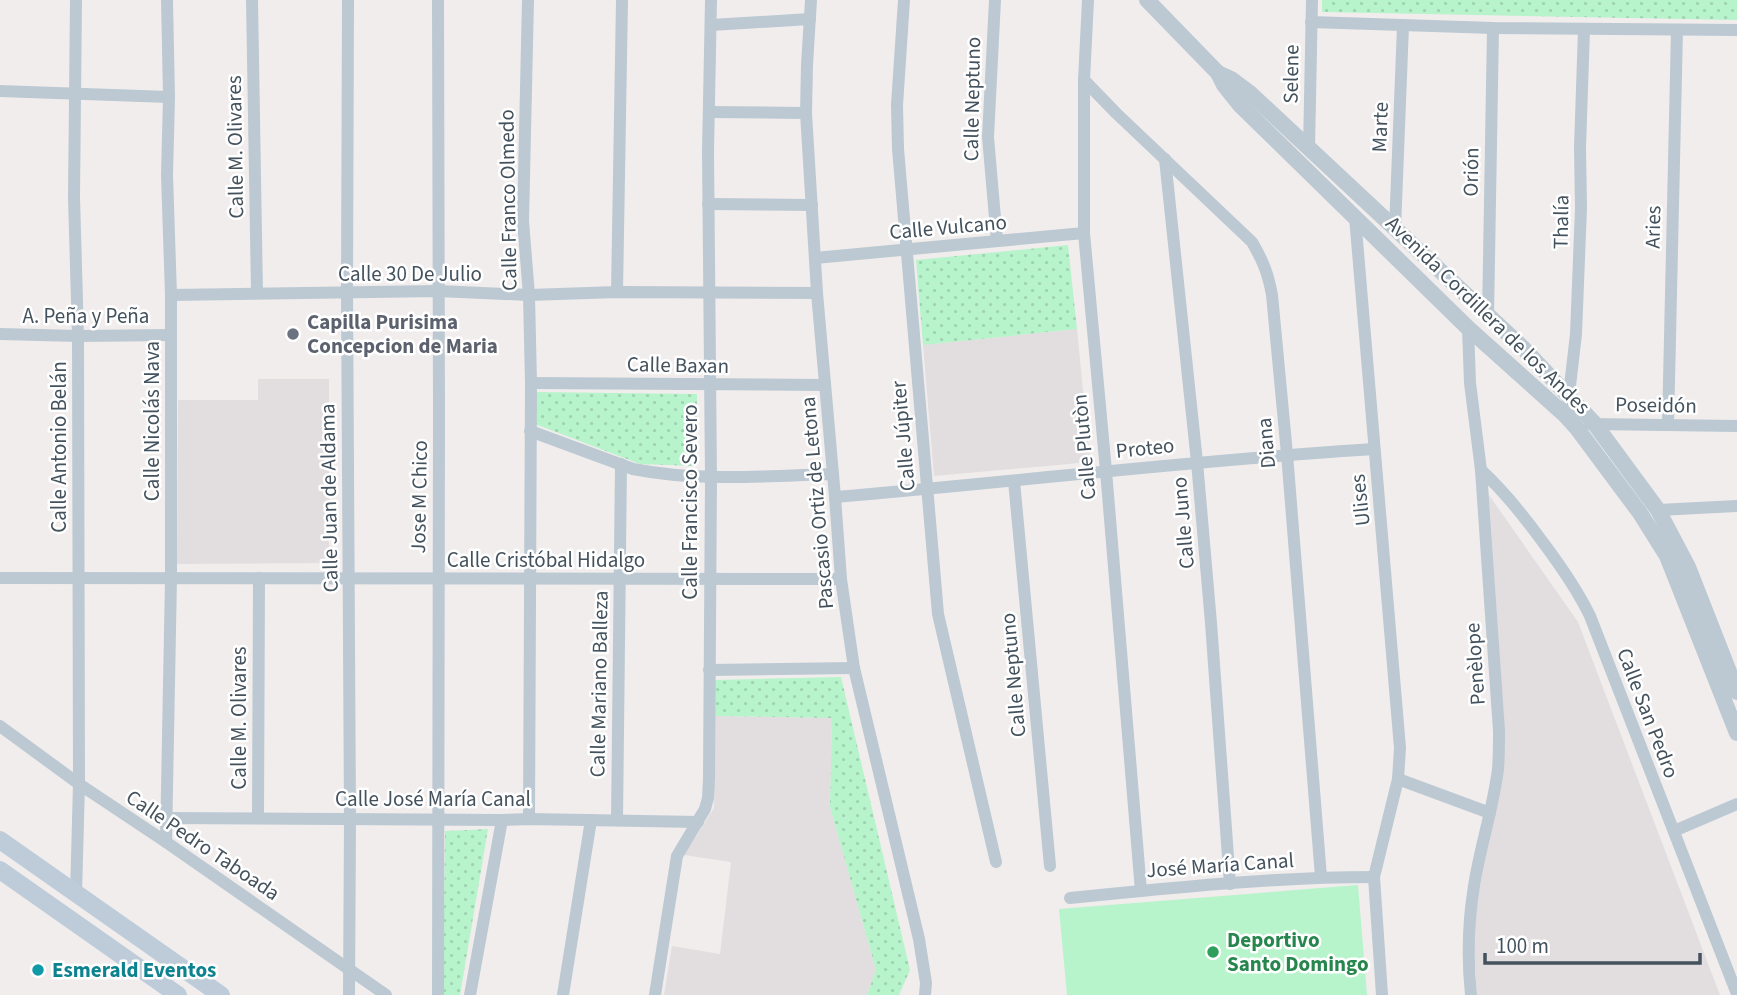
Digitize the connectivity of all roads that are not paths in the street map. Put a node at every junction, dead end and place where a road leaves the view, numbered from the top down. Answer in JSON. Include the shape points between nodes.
{"nodes":[{"id":1,"x":76,"y":0,"type":"edge"},
{"id":2,"x":167,"y":0,"type":"edge"},
{"id":3,"x":253,"y":0,"type":"edge"},
{"id":4,"x":348,"y":0,"type":"edge"},
{"id":5,"x":438,"y":0,"type":"edge"},
{"id":6,"x":528,"y":0,"type":"edge"},
{"id":7,"x":622,"y":0,"type":"edge"},
{"id":8,"x":711,"y":0,"type":"edge"},
{"id":9,"x":811,"y":0,"type":"edge"},
{"id":10,"x":904,"y":0,"type":"edge"},
{"id":11,"x":995,"y":0,"type":"edge"},
{"id":12,"x":1088,"y":0,"type":"edge"},
{"id":13,"x":1146,"y":0,"type":"edge"},
{"id":14,"x":1312,"y":0,"type":"edge"},
{"id":15,"x":810,"y":19,"type":"junction"},
{"id":16,"x":1311,"y":22,"type":"junction"},
{"id":17,"x":711,"y":24,"type":"junction"},
{"id":18,"x":1403,"y":26,"type":"junction"},
{"id":19,"x":1493,"y":28,"type":"junction"},
{"id":20,"x":1584,"y":30,"type":"junction"},
{"id":21,"x":1677,"y":30,"type":"junction"},
{"id":22,"x":1737,"y":30,"type":"edge"},
{"id":23,"x":1218,"y":73,"type":"junction"},
{"id":24,"x":1084,"y":80,"type":"junction"},
{"id":25,"x":0,"y":91,"type":"edge"},
{"id":26,"x":75,"y":93,"type":"junction"},
{"id":27,"x":169,"y":96,"type":"junction"},
{"id":28,"x":709,"y":112,"type":"junction"},
{"id":29,"x":806,"y":113,"type":"junction"},
{"id":30,"x":1309,"y":149,"type":"junction"},
{"id":31,"x":1165,"y":159,"type":"junction"},
{"id":32,"x":708,"y":204,"type":"junction"},
{"id":33,"x":812,"y":205,"type":"junction"},
{"id":34,"x":1355,"y":217,"type":"junction"},
{"id":35,"x":1395,"y":229,"type":"junction"},
{"id":36,"x":1084,"y":233,"type":"junction"},
{"id":37,"x":997,"y":241,"type":"junction"},
{"id":38,"x":907,"y":250,"type":"junction"},
{"id":39,"x":815,"y":258,"type":"junction"},
{"id":40,"x":438,"y":291,"type":"junction"},
{"id":41,"x":347,"y":292,"type":"junction"},
{"id":42,"x":617,"y":292,"type":"junction"},
{"id":43,"x":257,"y":293,"type":"junction"},
{"id":44,"x":709,"y":293,"type":"junction"},
{"id":45,"x":817,"y":293,"type":"junction"},
{"id":46,"x":171,"y":295,"type":"junction"},
{"id":47,"x":529,"y":295,"type":"junction"},
{"id":48,"x":1488,"y":317,"type":"junction"},
{"id":49,"x":1468,"y":328,"type":"junction"},
{"id":50,"x":0,"y":334,"type":"edge"},
{"id":51,"x":171,"y":335,"type":"junction"},
{"id":52,"x":78,"y":336,"type":"junction"},
{"id":53,"x":531,"y":383,"type":"junction"},
{"id":54,"x":710,"y":385,"type":"junction"},
{"id":55,"x":825,"y":385,"type":"junction"},
{"id":56,"x":1569,"y":397,"type":"junction"},
{"id":57,"x":1571,"y":421,"type":"junction"},
{"id":58,"x":1594,"y":424,"type":"junction"},
{"id":59,"x":1668,"y":425,"type":"junction"},
{"id":60,"x":1737,"y":426,"type":"edge"},
{"id":61,"x":530,"y":432,"type":"junction"},
{"id":62,"x":1374,"y":449,"type":"junction"},
{"id":63,"x":1287,"y":454,"type":"junction"},
{"id":64,"x":1196,"y":462,"type":"junction"},
{"id":65,"x":621,"y":464,"type":"junction"},
{"id":66,"x":1480,"y":470,"type":"junction"},
{"id":67,"x":1106,"y":471,"type":"junction"},
{"id":68,"x":833,"y":474,"type":"junction"},
{"id":69,"x":711,"y":478,"type":"junction"},
{"id":70,"x":1014,"y":481,"type":"junction"},
{"id":71,"x":926,"y":489,"type":"junction"},
{"id":72,"x":835,"y":497,"type":"junction"},
{"id":73,"x":1737,"y":506,"type":"edge"},
{"id":74,"x":1658,"y":510,"type":"junction"},
{"id":75,"x":0,"y":578,"type":"edge"},
{"id":76,"x":78,"y":578,"type":"junction"},
{"id":77,"x":171,"y":578,"type":"junction"},
{"id":78,"x":258,"y":578,"type":"junction"},
{"id":79,"x":349,"y":578,"type":"junction"},
{"id":80,"x":530,"y":578,"type":"junction"},
{"id":81,"x":438,"y":579,"type":"junction"},
{"id":82,"x":620,"y":579,"type":"junction"},
{"id":83,"x":709,"y":579,"type":"junction"},
{"id":84,"x":841,"y":579,"type":"junction"},
{"id":85,"x":854,"y":668,"type":"junction"},
{"id":86,"x":709,"y":670,"type":"junction"},
{"id":87,"x":1737,"y":692,"type":"edge"},
{"id":88,"x":0,"y":726,"type":"edge"},
{"id":89,"x":1737,"y":733,"type":"edge"},
{"id":90,"x":1398,"y":779,"type":"junction"},
{"id":91,"x":79,"y":784,"type":"junction"},
{"id":92,"x":1737,"y":804,"type":"edge"},
{"id":93,"x":1490,"y":813,"type":"junction"},
{"id":94,"x":258,"y":817,"type":"junction"},
{"id":95,"x":167,"y":818,"type":"junction"},
{"id":96,"x":350,"y":819,"type":"junction"},
{"id":97,"x":528,"y":819,"type":"junction"},
{"id":98,"x":439,"y":820,"type":"junction"},
{"id":99,"x":502,"y":820,"type":"junction"},
{"id":100,"x":591,"y":820,"type":"junction"},
{"id":101,"x":617,"y":820,"type":"junction"},
{"id":102,"x":698,"y":822,"type":"junction"},
{"id":103,"x":1674,"y":831,"type":"junction"},
{"id":104,"x":0,"y":840,"type":"edge"},
{"id":105,"x":166,"y":842,"type":"junction"},
{"id":106,"x":996,"y":862,"type":"dead end"},
{"id":107,"x":1050,"y":866,"type":"dead end"},
{"id":108,"x":0,"y":870,"type":"edge"},
{"id":109,"x":1321,"y":877,"type":"junction"},
{"id":110,"x":1374,"y":877,"type":"junction"},
{"id":111,"x":1230,"y":884,"type":"junction"},
{"id":112,"x":1141,"y":891,"type":"junction"},
{"id":113,"x":76,"y":894,"type":"junction"},
{"id":114,"x":1070,"y":898,"type":"dead end"},
{"id":115,"x":349,"y":969,"type":"junction"},
{"id":116,"x":1737,"y":994,"type":"edge"},
{"id":117,"x":178,"y":995,"type":"edge"},
{"id":118,"x":221,"y":995,"type":"edge"},
{"id":119,"x":349,"y":995,"type":"edge"},
{"id":120,"x":386,"y":995,"type":"edge"},
{"id":121,"x":438,"y":995,"type":"edge"},
{"id":122,"x":470,"y":995,"type":"edge"},
{"id":123,"x":563,"y":995,"type":"edge"},
{"id":124,"x":655,"y":995,"type":"edge"},
{"id":125,"x":925,"y":995,"type":"edge"},
{"id":126,"x":1382,"y":995,"type":"edge"},
{"id":127,"x":1471,"y":995,"type":"edge"}],
"edges":[{"from":1,"to":26,"type":"street","name":"Calle Antonio Belán"},
{"from":2,"to":27,"type":"street","name":"Calle Nicolás Nava"},
{"from":3,"to":43,"type":"street","name":"Calle M. Olivares"},
{"from":4,"to":41,"type":"street","name":"Calle Juan de Aldama"},
{"from":5,"to":40,"type":"street","name":"Jose M Chico"},
{"from":6,"to":47,"type":"street","name":"Calle Franco Olmedo","via":[[523,221]]},
{"from":7,"to":42,"type":"street"},
{"from":8,"to":17,"type":"street","name":"Calle Francisco Severo"},
{"from":9,"to":15,"type":"street","name":"Pascasio Ortiz de Letona"},
{"from":10,"to":38,"type":"street","name":"Calle Júpiter","via":[[897,105]]},
{"from":11,"to":37,"type":"street","name":"Calle Neptuno","via":[[988,137]]},
{"from":12,"to":24,"type":"street","name":"Calle Plutòn"},
{"from":13,"to":23,"type":"street","name":"Avenida Cordillera de los Andes"},
{"from":14,"to":16,"type":"street","name":"Selene"},
{"from":15,"to":17,"type":"street"},
{"from":15,"to":29,"type":"street","name":"Pascasio Ortiz de Letona"},
{"from":16,"to":18,"type":"street"},
{"from":16,"to":30,"type":"street","name":"Selene"},
{"from":17,"to":28,"type":"street","name":"Calle Francisco Severo"},
{"from":18,"to":19,"type":"street"},
{"from":18,"to":35,"type":"street","name":"Marte"},
{"from":19,"to":20,"type":"street"},
{"from":19,"to":48,"type":"street","name":"Orión"},
{"from":20,"to":21,"type":"street"},
{"from":20,"to":56,"type":"street","name":"Thalía","via":[[1577,321]]},
{"from":21,"to":22,"type":"street"},
{"from":21,"to":59,"type":"street","name":"Aries"},
{"from":23,"to":30,"type":"street","name":"Avenida Cordillera de los Andes","via":[[1251,94]]},
{"from":23,"to":34,"type":"street","name":"Avenida Cordillera de los Andes","via":[[1240,105]]},
{"from":24,"to":31,"type":"street","name":"Diana"},
{"from":24,"to":36,"type":"street","name":"Calle Plutòn"},
{"from":25,"to":26,"type":"street"},
{"from":26,"to":27,"type":"street"},
{"from":26,"to":52,"type":"street","name":"Calle Antonio Belán"},
{"from":27,"to":46,"type":"street","name":"Calle Nicolás Nava"},
{"from":28,"to":29,"type":"street"},
{"from":28,"to":32,"type":"street","name":"Calle Francisco Severo"},
{"from":29,"to":33,"type":"street","name":"Pascasio Ortiz de Letona"},
{"from":30,"to":35,"type":"street","name":"Avenida Cordillera de los Andes"},
{"from":31,"to":63,"type":"street","name":"Diana","via":[[1252,242],[1265,266],[1272,295]]},
{"from":31,"to":64,"type":"street","name":"Calle Juno"},
{"from":32,"to":33,"type":"street"},
{"from":32,"to":44,"type":"street","name":"Calle Francisco Severo"},
{"from":33,"to":39,"type":"street","name":"Pascasio Ortiz de Letona"},
{"from":34,"to":49,"type":"street","name":"Avenida Cordillera de los Andes"},
{"from":34,"to":62,"type":"street","name":"Ulises"},
{"from":35,"to":48,"type":"street","name":"Avenida Cordillera de los Andes"},
{"from":36,"to":37,"type":"street","name":"Calle Vulcano"},
{"from":36,"to":67,"type":"street","name":"Calle Plutòn"},
{"from":37,"to":38,"type":"street","name":"Calle Vulcano"},
{"from":38,"to":39,"type":"street","name":"Calle Vulcano"},
{"from":38,"to":71,"type":"street","name":"Calle Júpiter"},
{"from":39,"to":45,"type":"street","name":"Pascasio Ortiz de Letona"},
{"from":40,"to":41,"type":"street","name":"Calle 30 De Julio"},
{"from":40,"to":47,"type":"street","name":"Calle 30 De Julio"},
{"from":40,"to":81,"type":"street","name":"Jose M Chico"},
{"from":41,"to":43,"type":"street","name":"Calle 30 De Julio"},
{"from":41,"to":79,"type":"street","name":"Calle Juan de Aldama"},
{"from":42,"to":44,"type":"street","name":"Calle 30 De Julio"},
{"from":42,"to":47,"type":"street","name":"Calle 30 De Julio"},
{"from":43,"to":46,"type":"street","name":"Calle 30 De Julio"},
{"from":44,"to":45,"type":"street","name":"Calle 30 De Julio"},
{"from":44,"to":54,"type":"street","name":"Calle Francisco Severo"},
{"from":45,"to":55,"type":"street","name":"Pascasio Ortiz de Letona"},
{"from":46,"to":51,"type":"street","name":"Calle Nicolás Nava"},
{"from":47,"to":53,"type":"street","name":"Calle Franco Olmedo"},
{"from":48,"to":56,"type":"street","name":"Avenida Cordillera de los Andes"},
{"from":49,"to":57,"type":"street","name":"Avenida Cordillera de los Andes"},
{"from":49,"to":66,"type":"street","name":"Penèlope"},
{"from":50,"to":52,"type":"street","name":"A. Peña y Peña"},
{"from":51,"to":52,"type":"street","name":"A. Peña y Peña"},
{"from":51,"to":77,"type":"street","name":"Calle Nicolás Nava"},
{"from":52,"to":76,"type":"street","name":"Calle Antonio Belán"},
{"from":53,"to":54,"type":"street","name":"Calle Baxan"},
{"from":53,"to":61,"type":"street","name":"Calle Franco Olmedo"},
{"from":54,"to":55,"type":"street","name":"Calle Baxan"},
{"from":54,"to":69,"type":"street","name":"Calle Francisco Severo"},
{"from":55,"to":68,"type":"street","name":"Pascasio Ortiz de Letona"},
{"from":56,"to":57,"type":"street","name":"Thalía"},
{"from":56,"to":58,"type":"street","name":"Avenida Cordillera de los Andes"},
{"from":57,"to":58,"type":"street","name":"Poseidón"},
{"from":57,"to":89,"type":"street","name":"Avenida Cordillera de los Andes","via":[[1667,556]]},
{"from":58,"to":59,"type":"street","name":"Poseidón"},
{"from":58,"to":74,"type":"street","name":"Avenida Cordillera de los Andes"},
{"from":59,"to":60,"type":"street","name":"Poseidón"},
{"from":61,"to":65,"type":"street"},
{"from":61,"to":80,"type":"street","name":"Calle Franco Olmedo"},
{"from":62,"to":63,"type":"street","name":"Proteo"},
{"from":62,"to":90,"type":"street","name":"Ulises","via":[[1398,713]]},
{"from":63,"to":64,"type":"street","name":"Proteo"},
{"from":63,"to":109,"type":"street","name":"Diana"},
{"from":64,"to":67,"type":"street","name":"Proteo"},
{"from":64,"to":111,"type":"street","name":"Calle Juno"},
{"from":65,"to":69,"type":"street"},
{"from":65,"to":82,"type":"street","name":"Calle Mariano Balleza"},
{"from":66,"to":93,"type":"street","name":"Penèlope","via":[[1499,731]]},
{"from":66,"to":103,"type":"street","name":"Calle San Pedro","via":[[1516,505],[1580,595]]},
{"from":67,"to":70,"type":"street","name":"Proteo"},
{"from":67,"to":112,"type":"street","name":"Calle Plutòn"},
{"from":68,"to":69,"type":"street"},
{"from":68,"to":72,"type":"street","name":"Pascasio Ortiz de Letona"},
{"from":69,"to":83,"type":"street","name":"Calle Francisco Severo"},
{"from":70,"to":71,"type":"street","name":"Proteo"},
{"from":70,"to":107,"type":"street","name":"Calle Neptuno"},
{"from":71,"to":72,"type":"street","name":"Proteo"},
{"from":71,"to":106,"type":"street","name":"Calle Júpiter","via":[[938,614]]},
{"from":72,"to":84,"type":"street","name":"Pascasio Ortiz de Letona"},
{"from":73,"to":74,"type":"street"},
{"from":74,"to":87,"type":"street","name":"Avenida Cordillera de los Andes","via":[[1688,567]]},
{"from":75,"to":76,"type":"street","name":"Calle Cristóbal Hidalgo"},
{"from":76,"to":77,"type":"street","name":"Calle Cristóbal Hidalgo"},
{"from":76,"to":91,"type":"street","name":"Calle Antonio Belán"},
{"from":77,"to":78,"type":"street","name":"Calle Cristóbal Hidalgo"},
{"from":77,"to":95,"type":"street","name":"Calle Nicolás Nava"},
{"from":78,"to":79,"type":"street","name":"Calle Cristóbal Hidalgo"},
{"from":78,"to":94,"type":"street","name":"Calle M. Olivares"},
{"from":79,"to":81,"type":"street","name":"Calle Cristóbal Hidalgo"},
{"from":79,"to":96,"type":"street","name":"Calle Juan de Aldama"},
{"from":80,"to":81,"type":"street","name":"Calle Cristóbal Hidalgo"},
{"from":80,"to":82,"type":"street","name":"Calle Cristóbal Hidalgo"},
{"from":80,"to":97,"type":"street","name":"Calle Franco Olmedo"},
{"from":81,"to":98,"type":"street","name":"Jose M Chico"},
{"from":82,"to":83,"type":"street","name":"Calle Cristóbal Hidalgo"},
{"from":82,"to":101,"type":"street","name":"Calle Mariano Balleza"},
{"from":83,"to":84,"type":"street","name":"Calle Cristóbal Hidalgo"},
{"from":83,"to":86,"type":"street","name":"Calle Francisco Severo"},
{"from":84,"to":85,"type":"street","name":"Pascasio Ortiz de Letona"},
{"from":85,"to":86,"type":"street"},
{"from":85,"to":125,"type":"street","name":"Pascasio Ortiz de Letona","via":[[919,939]]},
{"from":86,"to":102,"type":"street","name":"Calle Francisco Severo","via":[[708,798]]},
{"from":88,"to":91,"type":"street","name":"Calle Pedro Taboada"},
{"from":90,"to":93,"type":"street"},
{"from":90,"to":110,"type":"street","name":"Ulises"},
{"from":91,"to":105,"type":"street","name":"Calle Pedro Taboada"},
{"from":91,"to":113,"type":"street","name":"Calle Antonio Belán"},
{"from":92,"to":103,"type":"street"},
{"from":93,"to":127,"type":"street","name":"Penèlope","via":[[1470,920]]},
{"from":94,"to":95,"type":"street","name":"Calle José María Canal"},
{"from":94,"to":96,"type":"street","name":"Calle José María Canal"},
{"from":95,"to":105,"type":"street","name":"Calle Nicolás Nava"},
{"from":96,"to":98,"type":"street","name":"Calle José María Canal"},
{"from":96,"to":115,"type":"street","name":"Calle Juan de Aldama"},
{"from":97,"to":99,"type":"street","name":"Calle José María Canal"},
{"from":97,"to":100,"type":"street","name":"Calle José María Canal"},
{"from":98,"to":99,"type":"street","name":"Calle José María Canal"},
{"from":98,"to":121,"type":"street","name":"Jose M Chico"},
{"from":99,"to":122,"type":"street"},
{"from":100,"to":101,"type":"street","name":"Calle José María Canal"},
{"from":100,"to":123,"type":"street"},
{"from":101,"to":102,"type":"street","name":"Calle José María Canal"},
{"from":102,"to":124,"type":"street","name":"Calle Francisco Severo","via":[[677,856]]},
{"from":103,"to":116,"type":"street","name":"Calle San Pedro"},
{"from":104,"to":113,"type":"main road"},
{"from":105,"to":115,"type":"street","name":"Calle Pedro Taboada"},
{"from":108,"to":117,"type":"main road"},
{"from":109,"to":110,"type":"street","name":"José María Canal"},
{"from":109,"to":111,"type":"street","name":"José María Canal"},
{"from":110,"to":126,"type":"street","name":"Ulises"},
{"from":111,"to":112,"type":"street","name":"José María Canal"},
{"from":112,"to":114,"type":"street","name":"José María Canal"},
{"from":113,"to":118,"type":"main road"},
{"from":115,"to":119,"type":"street","name":"Calle Juan de Aldama"},
{"from":115,"to":120,"type":"street","name":"Calle Pedro Taboada"}]}
